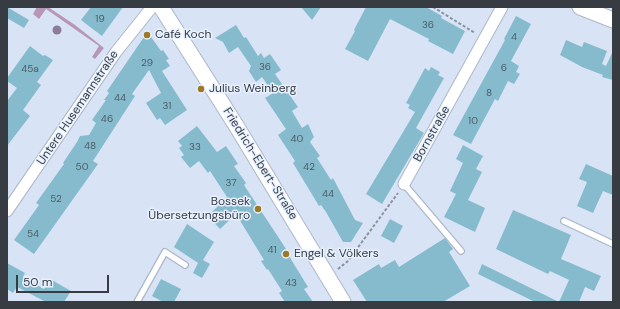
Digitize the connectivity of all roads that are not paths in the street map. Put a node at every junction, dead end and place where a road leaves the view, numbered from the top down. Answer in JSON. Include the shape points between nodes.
{"nodes":[{"id":1,"x":152,"y":7,"type":"edge"},
{"id":2,"x":161,"y":7,"type":"edge"},
{"id":3,"x":502,"y":7,"type":"edge"},
{"id":4,"x":580,"y":7,"type":"edge"},
{"id":5,"x":613,"y":20,"type":"edge"},
{"id":6,"x":404,"y":184,"type":"joint"},
{"id":7,"x":7,"y":211,"type":"edge"},
{"id":8,"x":564,"y":221,"type":"dead end"},
{"id":9,"x":613,"y":244,"type":"edge"},
{"id":10,"x":461,"y":251,"type":"dead end"},
{"id":11,"x":185,"y":265,"type":"dead end"},
{"id":12,"x":137,"y":302,"type":"edge"},
{"id":13,"x":344,"y":302,"type":"edge"}],
"edges":[{"from":1,"to":7,"type":"street","name":"Untere Husemannstraße","via":[[112,58]]},
{"from":2,"to":13,"type":"main road","name":"Friedrich-Ebert-Straße"},
{"from":3,"to":6,"type":"street","name":"Bornstraße"},
{"from":4,"to":5,"type":"main road"},
{"from":6,"to":10,"type":"lane"},
{"from":8,"to":9,"type":"lane"},
{"from":11,"to":12,"type":"lane","via":[[165,252]]}]}
